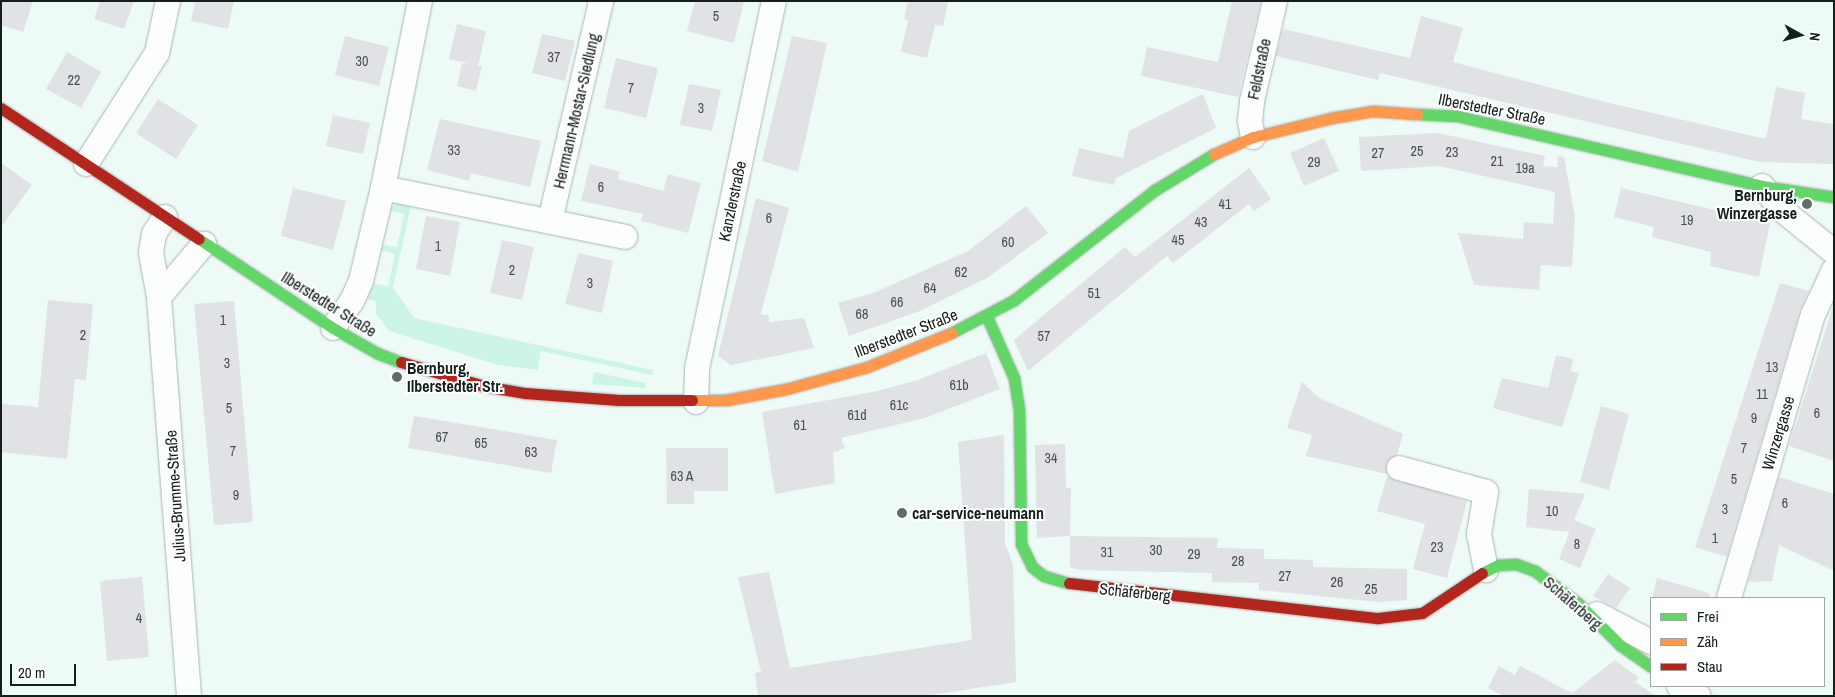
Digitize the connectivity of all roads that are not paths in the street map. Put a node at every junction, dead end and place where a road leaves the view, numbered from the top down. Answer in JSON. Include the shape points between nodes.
{"nodes":[{"id":1,"x":168,"y":1,"type":"edge"},
{"id":2,"x":420,"y":1,"type":"edge"},
{"id":3,"x":601,"y":1,"type":"edge"},
{"id":4,"x":774,"y":1,"type":"edge"},
{"id":5,"x":1275,"y":1,"type":"edge"},
{"id":6,"x":1,"y":108,"type":"edge"},
{"id":7,"x":1253,"y":137,"type":"junction"},
{"id":8,"x":86,"y":164,"type":"junction"},
{"id":9,"x":1762,"y":186,"type":"junction"},
{"id":10,"x":383,"y":188,"type":"junction"},
{"id":11,"x":1834,"y":197,"type":"edge"},
{"id":12,"x":165,"y":216,"type":"junction"},
{"id":13,"x":550,"y":221,"type":"junction"},
{"id":14,"x":624,"y":238,"type":"dead end"},
{"id":15,"x":204,"y":244,"type":"junction"},
{"id":16,"x":1834,"y":252,"type":"edge"},
{"id":17,"x":1834,"y":270,"type":"edge"},
{"id":18,"x":159,"y":297,"type":"junction"},
{"id":19,"x":987,"y":317,"type":"junction"},
{"id":20,"x":334,"y":328,"type":"junction"},
{"id":21,"x":696,"y":402,"type":"junction"},
{"id":22,"x":1399,"y":468,"type":"dead end"},
{"id":23,"x":1486,"y":570,"type":"junction"},
{"id":24,"x":1729,"y":597,"type":"edge"},
{"id":25,"x":1579,"y":604,"type":"junction"},
{"id":26,"x":1650,"y":641,"type":"edge"},
{"id":27,"x":1650,"y":666,"type":"edge"},
{"id":28,"x":1681,"y":687,"type":"edge"},
{"id":29,"x":189,"y":696,"type":"edge"},
{"id":30,"x":1699,"y":696,"type":"edge"}],
"edges":[{"from":1,"to":8,"type":"street","via":[[157,53]]},
{"from":2,"to":10,"type":"street"},
{"from":3,"to":13,"type":"street","name":"Herrmann-Mostar-Siedlung"},
{"from":4,"to":21,"type":"street","name":"Kanzlerstraße","via":[[697,369]]},
{"from":5,"to":7,"type":"street","name":"Feldstraße","via":[[1252,101],[1250,122]]},
{"from":6,"to":8,"type":"street","name":"Ilberstedter Straße"},
{"from":7,"to":9,"type":"street","name":"Ilberstedter Straße","via":[[1290,126],[1373,111],[1424,112],[1457,116]]},
{"from":7,"to":19,"type":"street","name":"Ilberstedter Straße","via":[[1205,158],[1155,190],[1046,276]]},
{"from":8,"to":12,"type":"street","name":"Ilberstedter Straße"},
{"from":9,"to":11,"type":"street","name":"Ilberstedter Straße"},
{"from":9,"to":16,"type":"street","via":[[1782,210]]},
{"from":10,"to":13,"type":"street"},
{"from":10,"to":20,"type":"street","via":[[361,281]]},
{"from":12,"to":15,"type":"street","name":"Ilberstedter Straße"},
{"from":12,"to":18,"type":"street","name":"Julius-Brumme-Straße","via":[[154,234],[151,253]]},
{"from":13,"to":14,"type":"street"},
{"from":15,"to":18,"type":"street"},
{"from":15,"to":20,"type":"street","name":"Ilberstedter Straße"},
{"from":17,"to":24,"type":"street","name":"Winzergasse","via":[[1813,314]]},
{"from":18,"to":29,"type":"street","name":"Julius-Brumme-Straße"},
{"from":19,"to":21,"type":"street","name":"Ilberstedter Straße","via":[[867,367],[786,389]]},
{"from":19,"to":23,"type":"street","name":"Schäferberg","via":[[1014,378],[1019,410],[1021,544],[1032,567],[1044,576],[1081,587],[1378,618],[1422,613]]},
{"from":20,"to":21,"type":"street","name":"Ilberstedter Straße","via":[[403,364],[484,386],[582,398]]},
{"from":22,"to":23,"type":"street","via":[[1486,492],[1479,534]]},
{"from":23,"to":25,"type":"street","name":"Schäferberg","via":[[1506,564],[1525,566]]},
{"from":25,"to":26,"type":"street"},
{"from":25,"to":27,"type":"street","name":"Schäferberg","via":[[1620,645]]},
{"from":28,"to":30,"type":"street"}]}
